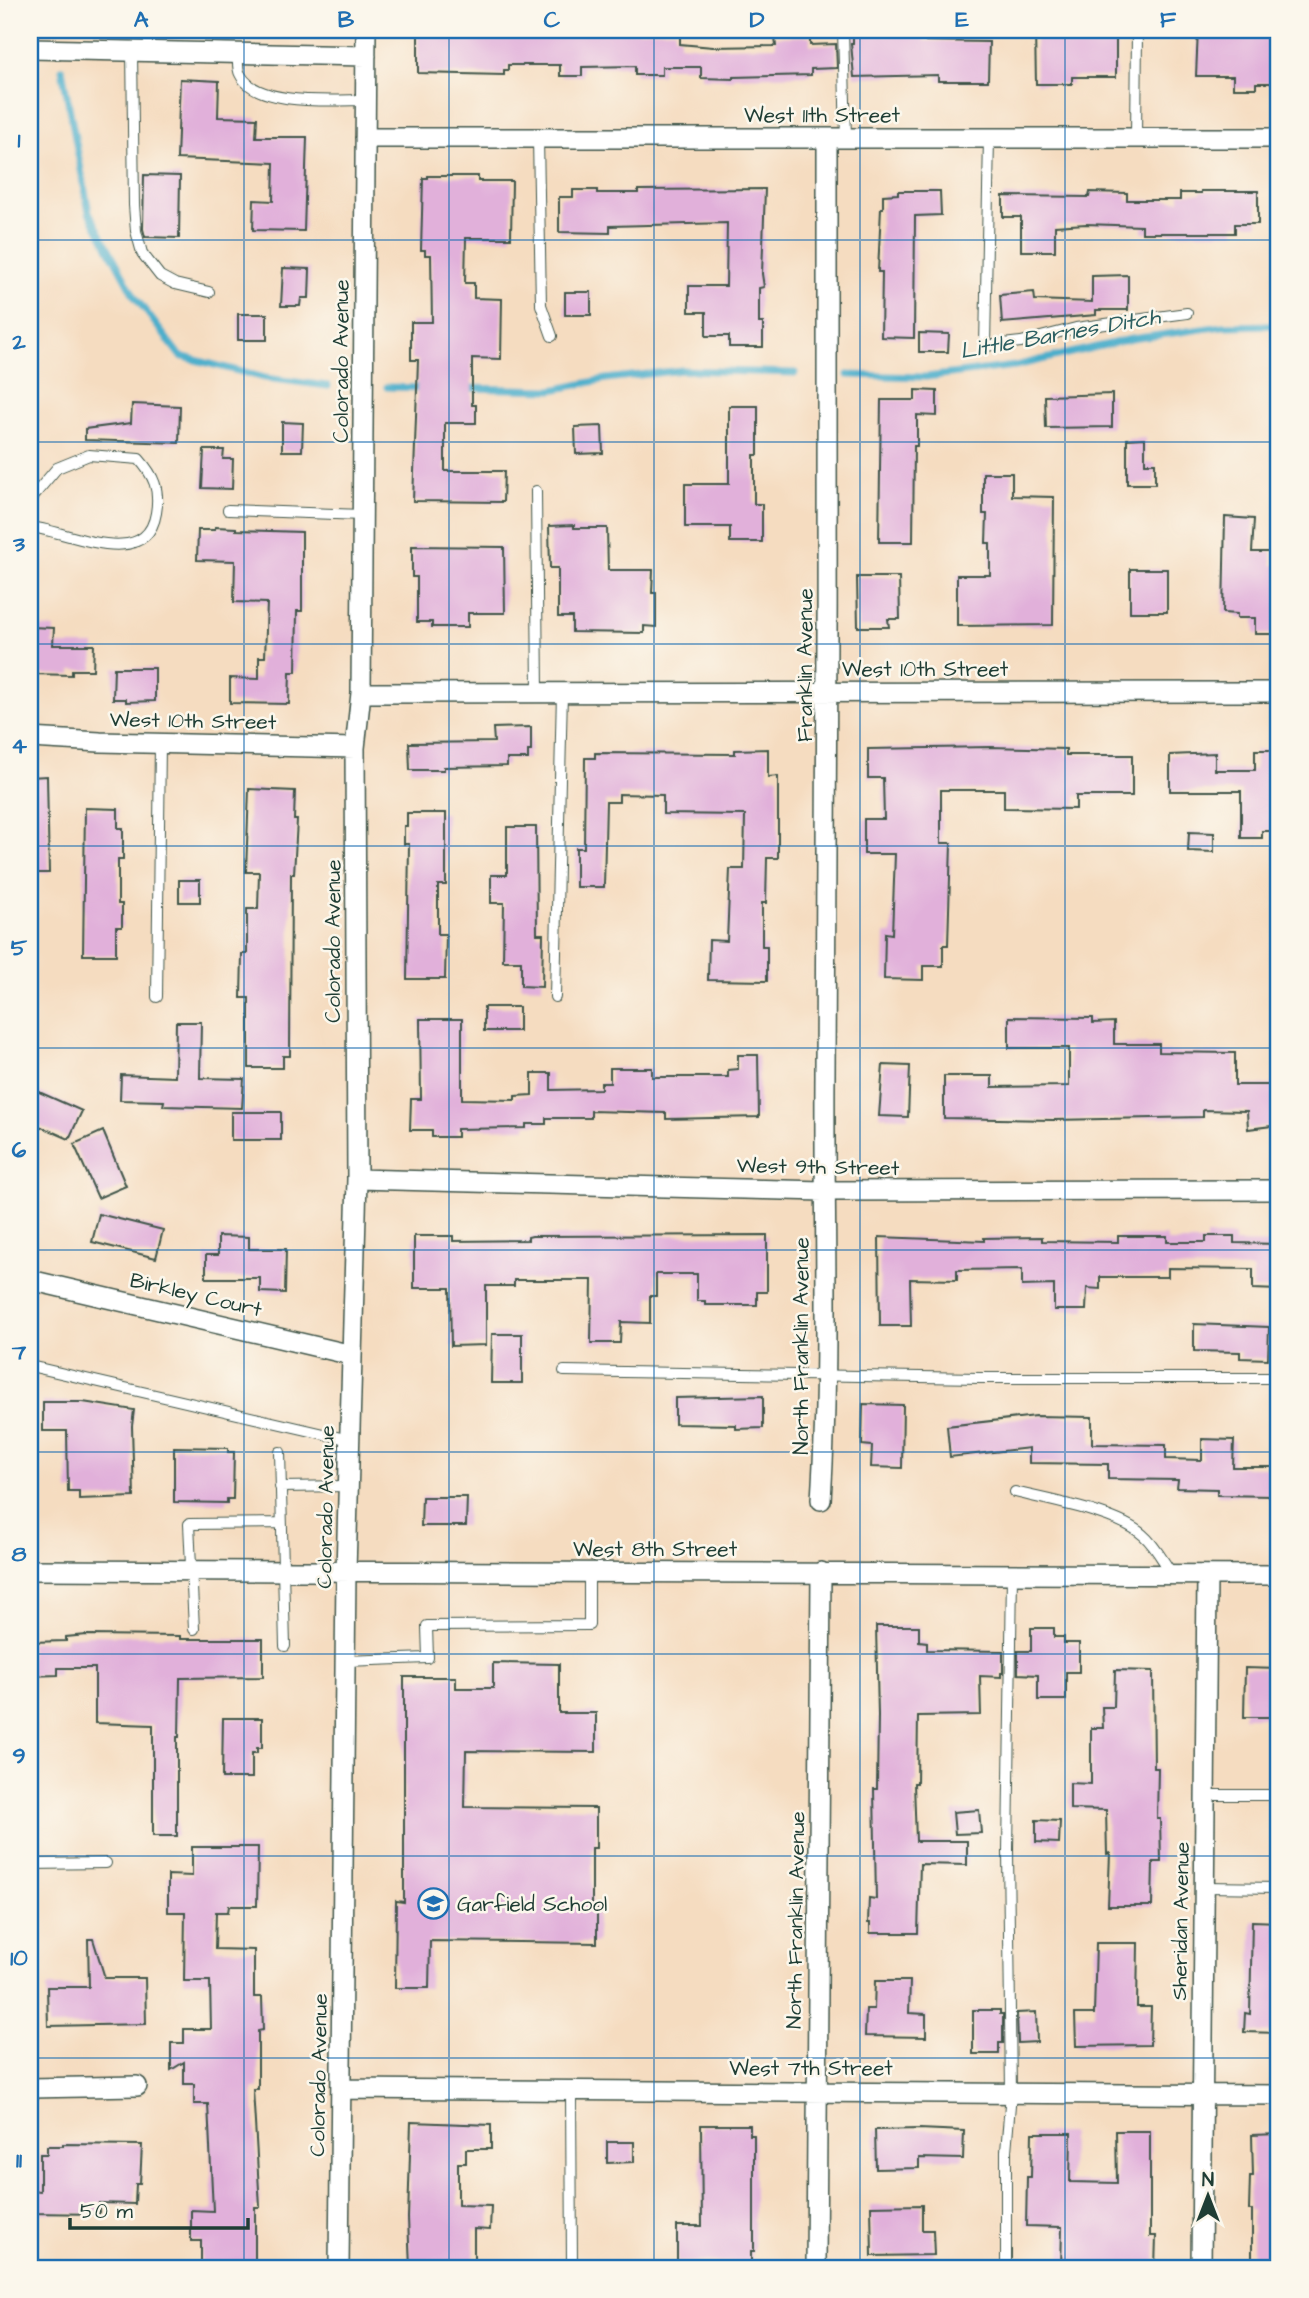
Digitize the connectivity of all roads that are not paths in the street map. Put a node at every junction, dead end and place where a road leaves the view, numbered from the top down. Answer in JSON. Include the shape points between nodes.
{"nodes":[{"id":1,"x":366,"y":30,"type":"edge"},
{"id":2,"x":843,"y":30,"type":"edge"},
{"id":3,"x":1137,"y":30,"type":"edge"},
{"id":4,"x":30,"y":49,"type":"edge"},
{"id":5,"x":132,"y":50,"type":"junction"},
{"id":6,"x":238,"y":53,"type":"junction"},
{"id":7,"x":366,"y":55,"type":"junction"},
{"id":8,"x":366,"y":100,"type":"junction"},
{"id":9,"x":365,"y":138,"type":"junction"},
{"id":10,"x":538,"y":138,"type":"junction"},
{"id":11,"x":836,"y":138,"type":"junction"},
{"id":12,"x":989,"y":138,"type":"junction"},
{"id":13,"x":1136,"y":138,"type":"junction"},
{"id":14,"x":1279,"y":138,"type":"edge"},
{"id":15,"x":209,"y":292,"type":"dead end"},
{"id":16,"x":1187,"y":313,"type":"dead end"},
{"id":17,"x":552,"y":336,"type":"dead end"},
{"id":18,"x":536,"y":492,"type":"dead end"},
{"id":19,"x":30,"y":500,"type":"edge"},
{"id":20,"x":228,"y":510,"type":"dead end"},
{"id":21,"x":362,"y":515,"type":"junction"},
{"id":22,"x":30,"y":527,"type":"edge"},
{"id":23,"x":828,"y":691,"type":"junction"},
{"id":24,"x":538,"y":692,"type":"junction"},
{"id":25,"x":562,"y":692,"type":"junction"},
{"id":26,"x":1279,"y":692,"type":"edge"},
{"id":27,"x":361,"y":693,"type":"junction"},
{"id":28,"x":30,"y":738,"type":"edge"},
{"id":29,"x":160,"y":743,"type":"junction"},
{"id":30,"x":355,"y":748,"type":"junction"},
{"id":31,"x":555,"y":997,"type":"dead end"},
{"id":32,"x":157,"y":998,"type":"dead end"},
{"id":33,"x":357,"y":1180,"type":"junction"},
{"id":34,"x":1279,"y":1190,"type":"edge"},
{"id":35,"x":823,"y":1191,"type":"junction"},
{"id":36,"x":30,"y":1280,"type":"edge"},
{"id":37,"x":352,"y":1355,"type":"junction"},
{"id":38,"x":30,"y":1366,"type":"edge"},
{"id":39,"x":564,"y":1371,"type":"dead end"},
{"id":40,"x":826,"y":1377,"type":"junction"},
{"id":41,"x":1279,"y":1378,"type":"edge"},
{"id":42,"x":350,"y":1440,"type":"junction"},
{"id":43,"x":279,"y":1452,"type":"dead end"},
{"id":44,"x":349,"y":1486,"type":"junction"},
{"id":45,"x":281,"y":1487,"type":"junction"},
{"id":46,"x":1015,"y":1492,"type":"dead end"},
{"id":47,"x":821,"y":1500,"type":"dead end"},
{"id":48,"x":281,"y":1523,"type":"junction"},
{"id":49,"x":30,"y":1570,"type":"edge"},
{"id":50,"x":191,"y":1570,"type":"junction"},
{"id":51,"x":283,"y":1571,"type":"junction"},
{"id":52,"x":346,"y":1571,"type":"junction"},
{"id":53,"x":589,"y":1572,"type":"junction"},
{"id":54,"x":821,"y":1572,"type":"junction"},
{"id":55,"x":1012,"y":1574,"type":"junction"},
{"id":56,"x":1172,"y":1574,"type":"junction"},
{"id":57,"x":1207,"y":1575,"type":"junction"},
{"id":58,"x":1279,"y":1575,"type":"edge"},
{"id":59,"x":194,"y":1629,"type":"dead end"},
{"id":60,"x":285,"y":1646,"type":"dead end"},
{"id":61,"x":345,"y":1661,"type":"junction"},
{"id":62,"x":1205,"y":1795,"type":"junction"},
{"id":63,"x":1279,"y":1795,"type":"edge"},
{"id":64,"x":106,"y":1863,"type":"dead end"},
{"id":65,"x":30,"y":1864,"type":"edge"},
{"id":66,"x":1204,"y":1887,"type":"junction"},
{"id":67,"x":1279,"y":1888,"type":"edge"},
{"id":68,"x":137,"y":2086,"type":"dead end"},
{"id":69,"x":30,"y":2088,"type":"edge"},
{"id":70,"x":342,"y":2089,"type":"junction"},
{"id":71,"x":571,"y":2090,"type":"junction"},
{"id":72,"x":817,"y":2091,"type":"junction"},
{"id":73,"x":1011,"y":2093,"type":"junction"},
{"id":74,"x":1202,"y":2095,"type":"junction"},
{"id":75,"x":1279,"y":2095,"type":"edge"},
{"id":76,"x":339,"y":2268,"type":"edge"},
{"id":77,"x":572,"y":2268,"type":"edge"},
{"id":78,"x":816,"y":2268,"type":"edge"},
{"id":79,"x":1006,"y":2268,"type":"edge"},
{"id":80,"x":1201,"y":2268,"type":"edge"}],
"edges":[{"from":1,"to":7,"type":"street","name":"Colorado Avenue"},
{"from":2,"to":11,"type":"lane"},
{"from":3,"to":13,"type":"lane"},
{"from":4,"to":5,"type":"street"},
{"from":5,"to":6,"type":"street"},
{"from":5,"to":15,"type":"lane","via":[[134,205],[142,253],[160,276]]},
{"from":6,"to":7,"type":"street"},
{"from":6,"to":8,"type":"lane","via":[[239,73],[246,83],[284,99]]},
{"from":7,"to":8,"type":"street","name":"Colorado Avenue"},
{"from":8,"to":9,"type":"street","name":"Colorado Avenue"},
{"from":9,"to":10,"type":"street","name":"West 11th Street"},
{"from":9,"to":21,"type":"street","name":"Colorado Avenue"},
{"from":10,"to":11,"type":"street","name":"West 11th Street"},
{"from":10,"to":17,"type":"lane","via":[[541,306]]},
{"from":11,"to":12,"type":"street","name":"West 11th Street"},
{"from":11,"to":23,"type":"street","name":"Franklin Avenue"},
{"from":12,"to":13,"type":"street","name":"West 11th Street"},
{"from":12,"to":16,"type":"lane","via":[[985,346]]},
{"from":13,"to":14,"type":"street","name":"West 11th Street"},
{"from":18,"to":24,"type":"lane"},
{"from":19,"to":22,"type":"lane","via":[[57,468],[89,455],[139,459],[153,475],[158,500],[154,523],[141,540],[116,545]]},
{"from":20,"to":21,"type":"lane"},
{"from":21,"to":27,"type":"street","name":"Colorado Avenue"},
{"from":23,"to":25,"type":"street","name":"West 10th Street"},
{"from":23,"to":26,"type":"street","name":"West 10th Street"},
{"from":23,"to":35,"type":"street","name":"Franklin Avenue"},
{"from":24,"to":25,"type":"street","name":"West 10th Street"},
{"from":24,"to":27,"type":"street","name":"West 10th Street"},
{"from":25,"to":31,"type":"lane"},
{"from":27,"to":30,"type":"street","name":"Colorado Avenue"},
{"from":28,"to":29,"type":"street","name":"West 10th Street"},
{"from":29,"to":30,"type":"street","name":"West 10th Street"},
{"from":29,"to":32,"type":"lane"},
{"from":30,"to":33,"type":"street","name":"Colorado Avenue"},
{"from":33,"to":35,"type":"street","name":"West 9th Street"},
{"from":33,"to":37,"type":"street","name":"Colorado Avenue"},
{"from":34,"to":35,"type":"street","name":"West 9th Street"},
{"from":35,"to":40,"type":"street","name":"North Franklin Avenue"},
{"from":36,"to":37,"type":"street","name":"Birkley Court"},
{"from":37,"to":42,"type":"street","name":"Colorado Avenue"},
{"from":38,"to":42,"type":"lane"},
{"from":39,"to":40,"type":"lane"},
{"from":40,"to":41,"type":"lane"},
{"from":40,"to":47,"type":"street","name":"North Franklin Avenue"},
{"from":42,"to":44,"type":"street","name":"Colorado Avenue"},
{"from":43,"to":45,"type":"lane"},
{"from":44,"to":45,"type":"lane"},
{"from":44,"to":52,"type":"street","name":"Colorado Avenue"},
{"from":45,"to":48,"type":"lane"},
{"from":46,"to":56,"type":"lane","via":[[1128,1525],[1151,1543]]},
{"from":48,"to":50,"type":"lane","via":[[189,1524]]},
{"from":48,"to":51,"type":"lane"},
{"from":49,"to":50,"type":"street","name":"West 8th Street"},
{"from":50,"to":51,"type":"street","name":"West 8th Street"},
{"from":50,"to":59,"type":"lane"},
{"from":51,"to":52,"type":"street","name":"West 8th Street"},
{"from":51,"to":60,"type":"lane"},
{"from":52,"to":53,"type":"street","name":"West 8th Street"},
{"from":52,"to":61,"type":"street","name":"Colorado Avenue"},
{"from":53,"to":54,"type":"street","name":"West 8th Street"},
{"from":53,"to":61,"type":"lane","via":[[589,1625],[427,1626],[428,1658]]},
{"from":54,"to":55,"type":"street","name":"West 8th Street"},
{"from":54,"to":72,"type":"street","name":"North Franklin Avenue"},
{"from":55,"to":56,"type":"street","name":"West 8th Street"},
{"from":55,"to":73,"type":"lane"},
{"from":56,"to":57,"type":"street","name":"West 8th Street"},
{"from":57,"to":58,"type":"street","name":"West 8th Street"},
{"from":57,"to":62,"type":"street","name":"Sheridan Avenue"},
{"from":61,"to":70,"type":"street","name":"Colorado Avenue"},
{"from":62,"to":63,"type":"lane"},
{"from":62,"to":66,"type":"street","name":"Sheridan Avenue"},
{"from":64,"to":65,"type":"lane"},
{"from":66,"to":67,"type":"lane"},
{"from":66,"to":74,"type":"street","name":"Sheridan Avenue"},
{"from":68,"to":69,"type":"street"},
{"from":70,"to":71,"type":"street","name":"West 7th Street"},
{"from":70,"to":76,"type":"street","name":"Colorado Avenue"},
{"from":71,"to":72,"type":"street","name":"West 7th Street"},
{"from":71,"to":77,"type":"lane"},
{"from":72,"to":73,"type":"street","name":"West 7th Street"},
{"from":72,"to":78,"type":"street","name":"North Franklin Avenue"},
{"from":73,"to":74,"type":"street","name":"West 7th Street"},
{"from":73,"to":79,"type":"lane"},
{"from":74,"to":75,"type":"street","name":"West 7th Street"},
{"from":74,"to":80,"type":"street","name":"Sheridan Avenue"}]}
